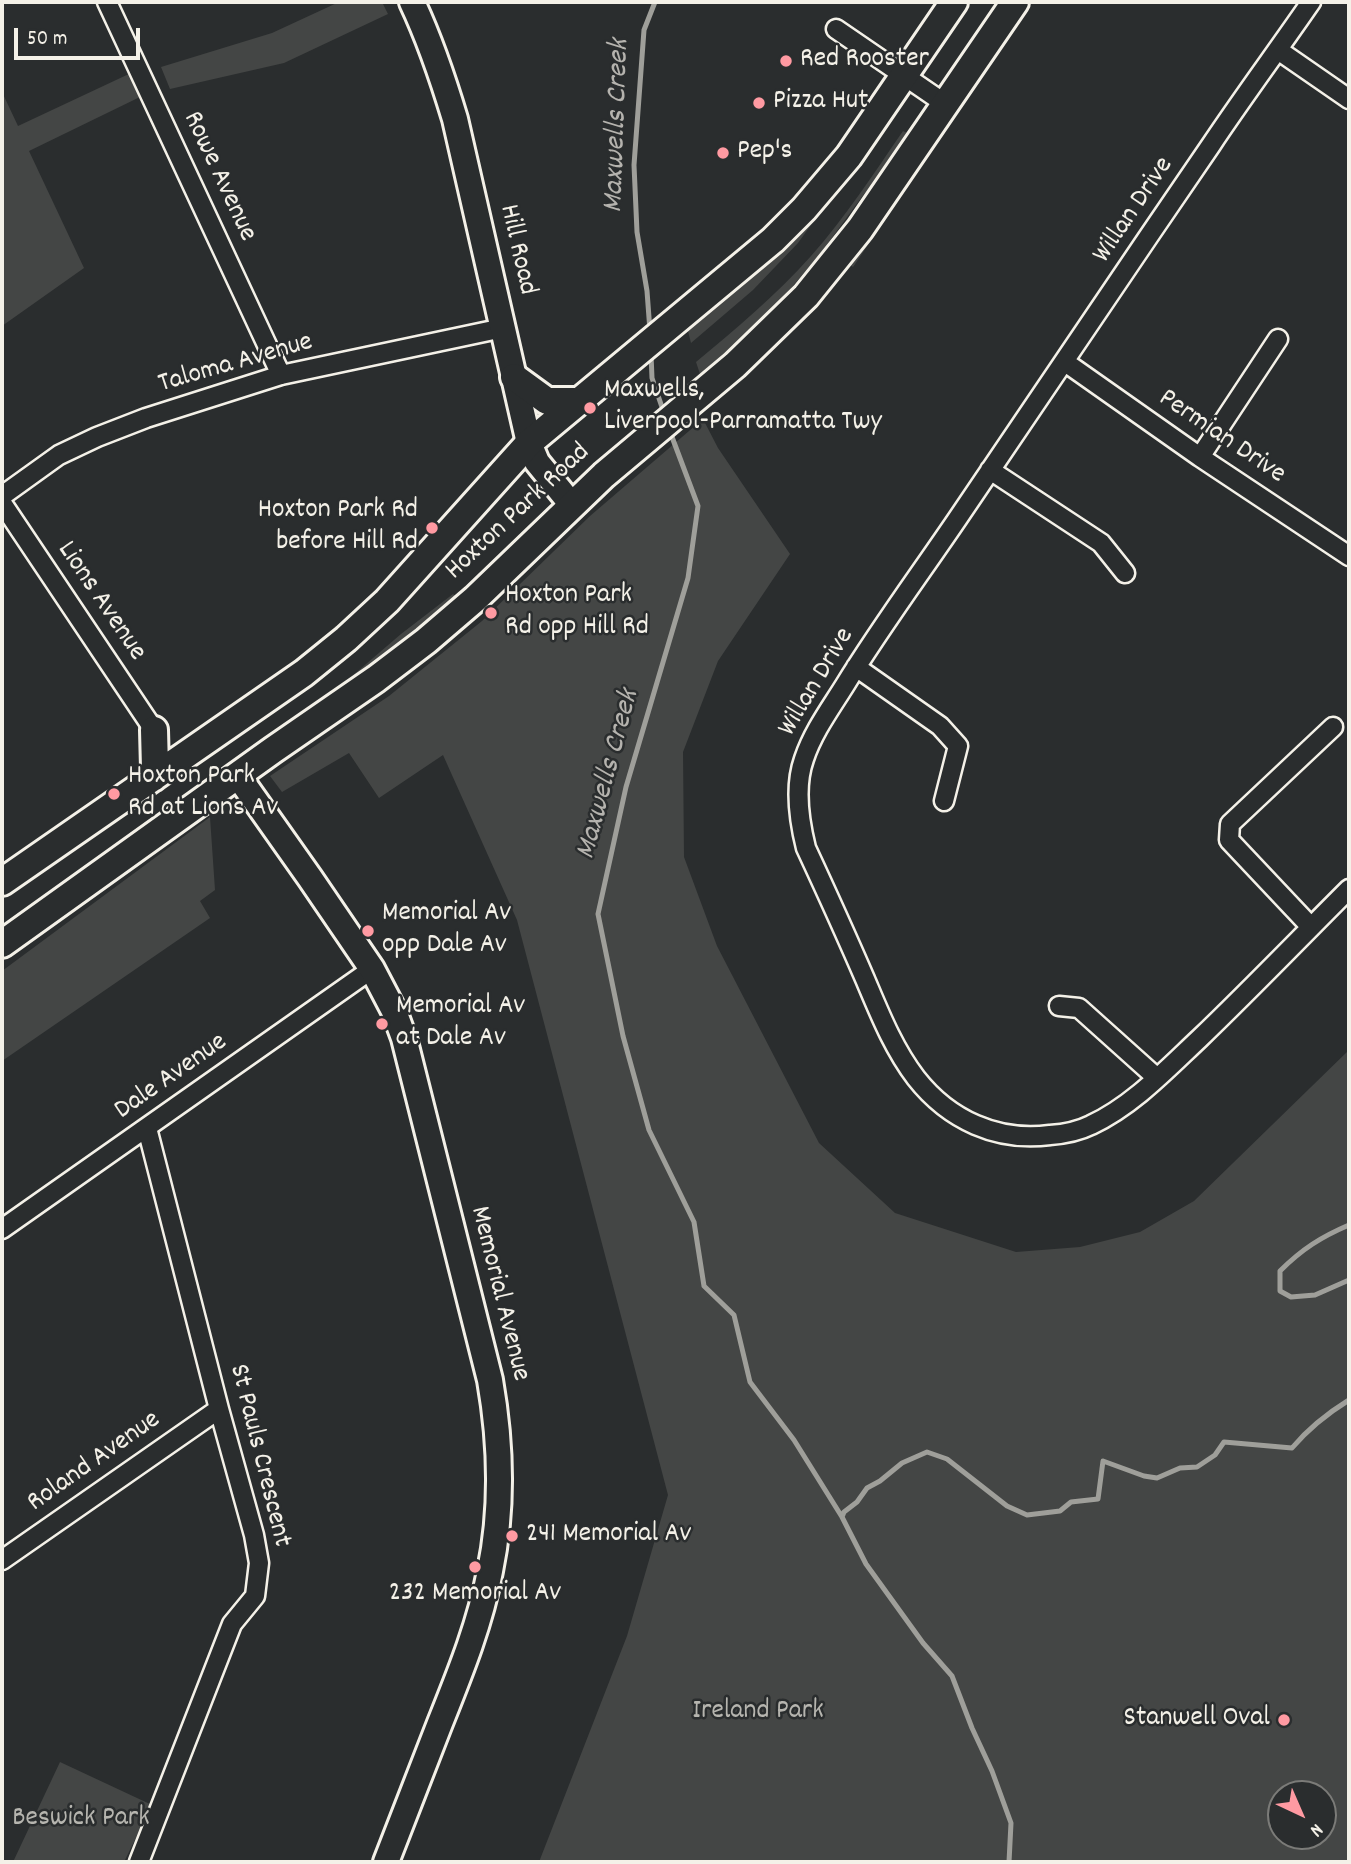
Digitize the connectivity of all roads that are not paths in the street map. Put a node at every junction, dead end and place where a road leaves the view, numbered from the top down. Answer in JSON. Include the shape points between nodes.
{"nodes":[{"id":1,"x":107,"y":2,"type":"edge"},
{"id":2,"x":412,"y":2,"type":"edge"},
{"id":3,"x":954,"y":2,"type":"edge"},
{"id":4,"x":1015,"y":2,"type":"edge"},
{"id":5,"x":1311,"y":2,"type":"edge"},
{"id":6,"x":836,"y":29,"type":"dead end"},
{"id":7,"x":1278,"y":50,"type":"junction"},
{"id":8,"x":904,"y":76,"type":"junction"},
{"id":9,"x":1349,"y":100,"type":"edge"},
{"id":10,"x":944,"y":103,"type":"junction"},
{"id":11,"x":503,"y":328,"type":"junction"},
{"id":12,"x":1278,"y":339,"type":"dead end"},
{"id":13,"x":1065,"y":362,"type":"junction"},
{"id":14,"x":281,"y":375,"type":"junction"},
{"id":15,"x":514,"y":377,"type":"junction"},
{"id":16,"x":580,"y":401,"type":"junction"},
{"id":17,"x":529,"y":443,"type":"junction"},
{"id":18,"x":1199,"y":457,"type":"junction"},
{"id":19,"x":990,"y":470,"type":"junction"},
{"id":20,"x":2,"y":496,"type":"edge"},
{"id":21,"x":2,"y":503,"type":"edge"},
{"id":22,"x":572,"y":505,"type":"junction"},
{"id":23,"x":1349,"y":556,"type":"edge"},
{"id":24,"x":1125,"y":573,"type":"dead end"},
{"id":25,"x":856,"y":667,"type":"junction"},
{"id":26,"x":1333,"y":727,"type":"dead end"},
{"id":27,"x":154,"y":730,"type":"joint"},
{"id":28,"x":237,"y":776,"type":"junction"},
{"id":29,"x":153,"y":778,"type":"junction"},
{"id":30,"x":944,"y":801,"type":"dead end"},
{"id":31,"x":2,"y":882,"type":"edge"},
{"id":32,"x":1349,"y":889,"type":"edge"},
{"id":33,"x":1311,"y":928,"type":"junction"},
{"id":34,"x":2,"y":944,"type":"edge"},
{"id":35,"x":372,"y":970,"type":"junction"},
{"id":36,"x":1059,"y":1006,"type":"dead end"},
{"id":37,"x":1157,"y":1078,"type":"junction"},
{"id":38,"x":147,"y":1128,"type":"junction"},
{"id":39,"x":2,"y":1229,"type":"edge"},
{"id":40,"x":219,"y":1409,"type":"junction"},
{"id":41,"x":2,"y":1560,"type":"edge"},
{"id":42,"x":139,"y":1862,"type":"edge"},
{"id":43,"x":386,"y":1862,"type":"edge"}],
"edges":[{"from":1,"to":14,"type":"street","name":"Rowe Avenue"},
{"from":2,"to":11,"type":"street","name":"Hill Road","via":[[455,119]]},
{"from":3,"to":8,"type":"main road","name":"Hoxton Park Road"},
{"from":4,"to":10,"type":"main road","name":"Hoxton Park Road"},
{"from":5,"to":7,"type":"street","name":"Willan Drive"},
{"from":6,"to":8,"type":"street"},
{"from":7,"to":9,"type":"street"},
{"from":7,"to":13,"type":"street","name":"Willan Drive"},
{"from":8,"to":10,"type":"street"},
{"from":8,"to":16,"type":"main road","name":"Hoxton Park Road","via":[[849,156],[804,209]]},
{"from":10,"to":22,"type":"main road","name":"Hoxton Park Road","via":[[860,229],[787,316]]},
{"from":11,"to":14,"type":"street","name":"Taloma Avenue"},
{"from":11,"to":15,"type":"street","name":"Hill Road"},
{"from":12,"to":18,"type":"street"},
{"from":13,"to":18,"type":"street","name":"Permian Drive"},
{"from":13,"to":19,"type":"street","name":"Willan Drive"},
{"from":14,"to":20,"type":"street","name":"Taloma Avenue","via":[[97,437],[58,455]]},
{"from":15,"to":16,"type":"main road","via":[[547,401]]},
{"from":15,"to":17,"type":"street","name":"Hill Road"},
{"from":16,"to":17,"type":"main road","name":"Hoxton Park Road"},
{"from":17,"to":22,"type":"street","name":"Hill Road","via":[[537,462]]},
{"from":17,"to":29,"type":"main road","name":"Hoxton Park Road","via":[[356,631],[304,673]]},
{"from":18,"to":23,"type":"street","name":"Permian Drive"},
{"from":19,"to":24,"type":"street","via":[[1101,543]]},
{"from":19,"to":25,"type":"street","name":"Willan Drive"},
{"from":21,"to":27,"type":"street","name":"Lions Avenue"},
{"from":22,"to":28,"type":"main road","name":"Hoxton Park Road","via":[[426,641]]},
{"from":25,"to":30,"type":"street","via":[[940,726],[958,746]]},
{"from":25,"to":37,"type":"street","name":"Willan Drive","via":[[803,761],[800,825],[876,1007],[915,1077],[958,1117],[983,1129],[1040,1137],[1090,1126]]},
{"from":26,"to":33,"type":"street","via":[[1230,824],[1229,840]]},
{"from":27,"to":29,"type":"main road"},
{"from":28,"to":34,"type":"main road","name":"Hoxton Park Road"},
{"from":28,"to":35,"type":"street","name":"Memorial Avenue"},
{"from":29,"to":31,"type":"main road","name":"Hoxton Park Road"},
{"from":32,"to":33,"type":"street","name":"Willan Drive"},
{"from":33,"to":37,"type":"street","name":"Willan Drive"},
{"from":35,"to":38,"type":"street","name":"Dale Avenue"},
{"from":35,"to":43,"type":"street","name":"Memorial Avenue","via":[[404,1038],[490,1380],[500,1459],[495,1539],[482,1608]]},
{"from":36,"to":37,"type":"street","via":[[1079,1008]]},
{"from":38,"to":39,"type":"street","name":"Dale Avenue"},
{"from":38,"to":40,"type":"street","name":"St Pauls Crescent"},
{"from":40,"to":41,"type":"street","name":"Roland Avenue"},
{"from":40,"to":42,"type":"street","name":"St Pauls Crescent","via":[[254,1535],[259,1563],[255,1596],[232,1624]]}]}
